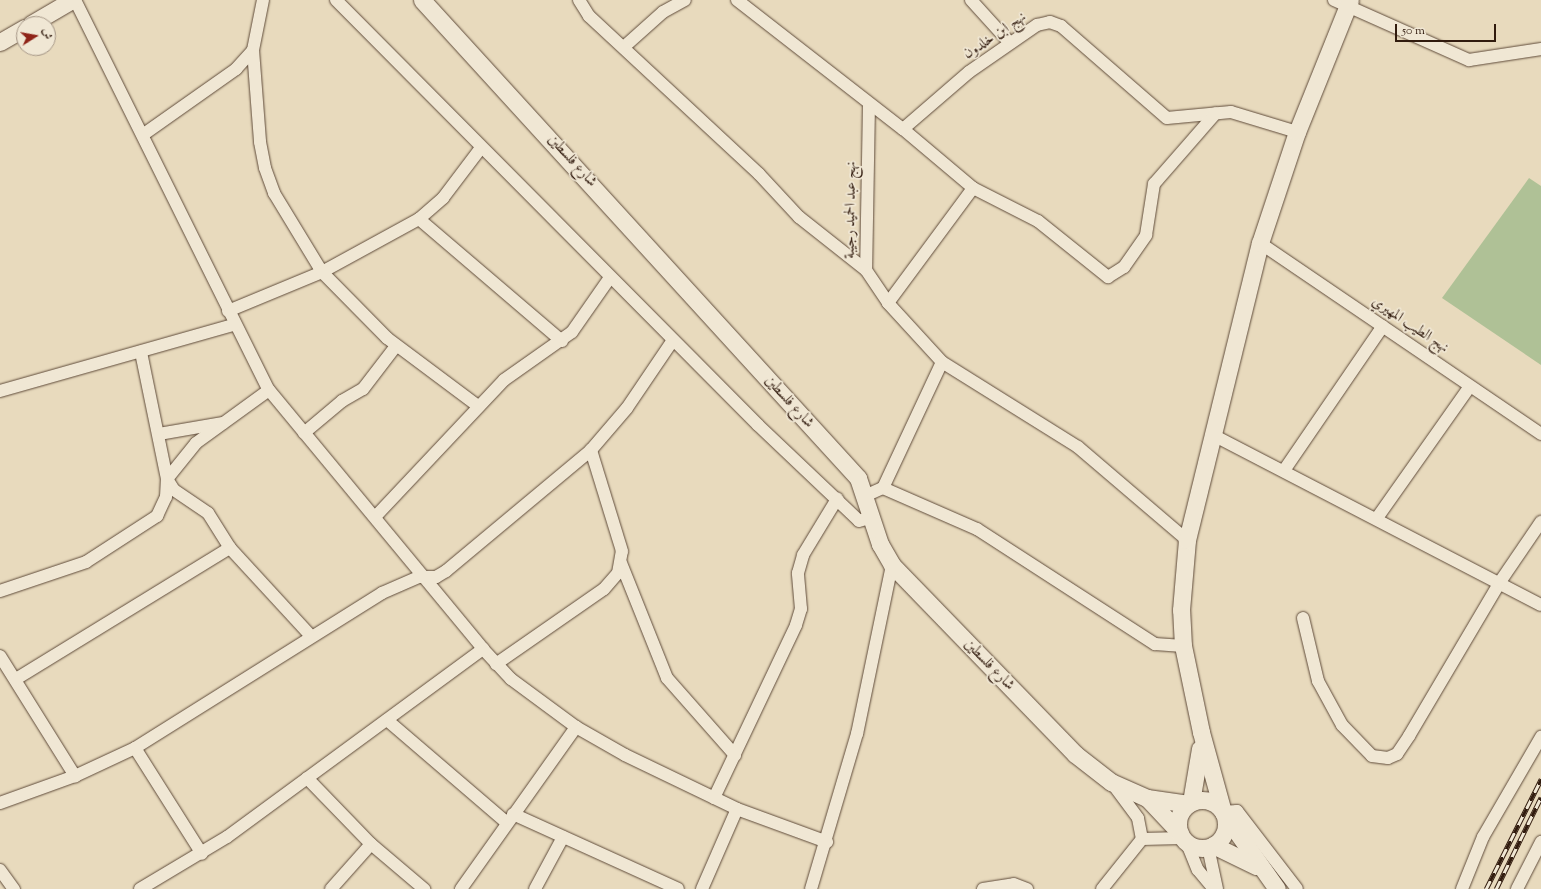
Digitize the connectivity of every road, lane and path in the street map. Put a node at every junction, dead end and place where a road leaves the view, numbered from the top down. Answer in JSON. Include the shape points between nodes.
{"nodes":[{"id":1,"x":73,"y":0,"type":"edge"},
{"id":2,"x":263,"y":0,"type":"edge"},
{"id":3,"x":336,"y":0,"type":"edge"},
{"id":4,"x":422,"y":0,"type":"edge"},
{"id":5,"x":578,"y":0,"type":"edge"},
{"id":6,"x":685,"y":0,"type":"edge"},
{"id":7,"x":737,"y":0,"type":"edge"},
{"id":8,"x":971,"y":0,"type":"edge"},
{"id":9,"x":1344,"y":2,"type":"edge"},
{"id":10,"x":45,"y":16,"type":"edge"},
{"id":11,"x":16,"y":33,"type":"edge"},
{"id":12,"x":0,"y":42,"type":"edge"},
{"id":13,"x":1010,"y":43,"type":"junction"},
{"id":14,"x":625,"y":46,"type":"junction"},
{"id":15,"x":1541,"y":49,"type":"edge"},
{"id":16,"x":253,"y":50,"type":"junction"},
{"id":17,"x":869,"y":104,"type":"junction"},
{"id":18,"x":1216,"y":113,"type":"junction"},
{"id":19,"x":903,"y":129,"type":"junction"},
{"id":20,"x":1297,"y":132,"type":"junction"},
{"id":21,"x":144,"y":134,"type":"junction"},
{"id":22,"x":480,"y":149,"type":"junction"},
{"id":23,"x":973,"y":188,"type":"junction"},
{"id":24,"x":419,"y":219,"type":"junction"},
{"id":25,"x":1260,"y":243,"type":"junction"},
{"id":26,"x":866,"y":270,"type":"junction"},
{"id":27,"x":322,"y":272,"type":"junction"},
{"id":28,"x":609,"y":278,"type":"junction"},
{"id":29,"x":888,"y":303,"type":"junction"},
{"id":30,"x":228,"y":311,"type":"junction"},
{"id":31,"x":234,"y":326,"type":"junction"},
{"id":32,"x":1383,"y":326,"type":"junction"},
{"id":33,"x":673,"y":340,"type":"junction"},
{"id":34,"x":562,"y":341,"type":"junction"},
{"id":35,"x":396,"y":346,"type":"junction"},
{"id":36,"x":141,"y":352,"type":"junction"},
{"id":37,"x":942,"y":362,"type":"junction"},
{"id":38,"x":1470,"y":386,"type":"junction"},
{"id":39,"x":269,"y":390,"type":"junction"},
{"id":40,"x":0,"y":391,"type":"edge"},
{"id":41,"x":478,"y":406,"type":"junction"},
{"id":42,"x":226,"y":422,"type":"junction"},
{"id":43,"x":304,"y":433,"type":"junction"},
{"id":44,"x":159,"y":434,"type":"junction"},
{"id":45,"x":1213,"y":434,"type":"junction"},
{"id":46,"x":1541,"y":434,"type":"edge"},
{"id":47,"x":591,"y":450,"type":"junction"},
{"id":48,"x":1285,"y":469,"type":"junction"},
{"id":49,"x":167,"y":479,"type":"junction"},
{"id":50,"x":883,"y":488,"type":"junction"},
{"id":51,"x":866,"y":496,"type":"junction"},
{"id":52,"x":837,"y":499,"type":"junction"},
{"id":53,"x":375,"y":517,"type":"junction"},
{"id":54,"x":872,"y":517,"type":"junction"},
{"id":55,"x":1377,"y":518,"type":"junction"},
{"id":56,"x":1541,"y":522,"type":"edge"},
{"id":57,"x":1187,"y":540,"type":"junction"},
{"id":58,"x":230,"y":548,"type":"junction"},
{"id":59,"x":621,"y":563,"type":"junction"},
{"id":60,"x":892,"y":565,"type":"junction"},
{"id":61,"x":419,"y":577,"type":"junction"},
{"id":62,"x":1500,"y":582,"type":"junction"},
{"id":63,"x":0,"y":591,"type":"edge"},
{"id":64,"x":1541,"y":605,"type":"edge"},
{"id":65,"x":1303,"y":618,"type":"dead end"},
{"id":66,"x":311,"y":636,"type":"junction"},
{"id":67,"x":1183,"y":646,"type":"junction"},
{"id":68,"x":483,"y":650,"type":"junction"},
{"id":69,"x":0,"y":656,"type":"edge"},
{"id":70,"x":496,"y":664,"type":"junction"},
{"id":71,"x":16,"y":679,"type":"junction"},
{"id":72,"x":387,"y":720,"type":"junction"},
{"id":73,"x":576,"y":727,"type":"junction"},
{"id":74,"x":1201,"y":732,"type":"junction"},
{"id":75,"x":1541,"y":737,"type":"edge"},
{"id":76,"x":135,"y":748,"type":"junction"},
{"id":77,"x":735,"y":755,"type":"junction"},
{"id":78,"x":75,"y":776,"type":"junction"},
{"id":79,"x":307,"y":778,"type":"junction"},
{"id":80,"x":1112,"y":782,"type":"junction"},
{"id":81,"x":714,"y":798,"type":"junction"},
{"id":82,"x":1147,"y":798,"type":"junction"},
{"id":83,"x":0,"y":803,"type":"edge"},
{"id":84,"x":1190,"y":803,"type":"junction"},
{"id":85,"x":737,"y":809,"type":"junction"},
{"id":86,"x":1224,"y":813,"type":"junction"},
{"id":87,"x":510,"y":819,"type":"junction"},
{"id":88,"x":563,"y":837,"type":"junction"},
{"id":89,"x":1183,"y":837,"type":"junction"},
{"id":90,"x":1142,"y":839,"type":"junction"},
{"id":91,"x":827,"y":842,"type":"junction"},
{"id":92,"x":1541,"y":842,"type":"edge"},
{"id":93,"x":371,"y":844,"type":"junction"},
{"id":94,"x":1211,"y":846,"type":"junction"},
{"id":95,"x":202,"y":854,"type":"junction"},
{"id":96,"x":1260,"y":869,"type":"junction"},
{"id":97,"x":0,"y":870,"type":"edge"},
{"id":98,"x":156,"y":885,"type":"edge"},
{"id":99,"x":14,"y":889,"type":"edge"},
{"id":100,"x":140,"y":889,"type":"edge"},
{"id":101,"x":331,"y":889,"type":"edge"},
{"id":102,"x":424,"y":889,"type":"edge"},
{"id":103,"x":461,"y":889,"type":"edge"},
{"id":104,"x":536,"y":889,"type":"edge"},
{"id":105,"x":678,"y":889,"type":"edge"},
{"id":106,"x":702,"y":889,"type":"edge"},
{"id":107,"x":811,"y":889,"type":"edge"},
{"id":108,"x":982,"y":889,"type":"edge"},
{"id":109,"x":1027,"y":889,"type":"edge"},
{"id":110,"x":1102,"y":889,"type":"edge"},
{"id":111,"x":1215,"y":889,"type":"edge"},
{"id":112,"x":1277,"y":889,"type":"edge"},
{"id":113,"x":1297,"y":889,"type":"edge"},
{"id":114,"x":1462,"y":889,"type":"edge"},
{"id":115,"x":1517,"y":889,"type":"edge"}],
"edges":[{"from":1,"to":10,"type":"street"},
{"from":1,"to":21,"type":"street"},
{"from":2,"to":16,"type":"street"},
{"from":3,"to":22,"type":"street"},
{"from":4,"to":51,"type":"street","name":"شارع فلسطين","via":[[858,478]]},
{"from":5,"to":14,"type":"street","via":[[589,16]]},
{"from":6,"to":14,"type":"street","via":[[663,12]]},
{"from":7,"to":17,"type":"street"},
{"from":8,"to":13,"type":"street"},
{"from":9,"to":15,"type":"street","via":[[1469,60]]},
{"from":9,"to":20,"type":"street"},
{"from":11,"to":12,"type":"street"},
{"from":13,"to":18,"type":"street","name":"نهج ابن خلدون","via":[[1037,25],[1050,22],[1061,26],[1160,114],[1175,119]]},
{"from":13,"to":19,"type":"street","name":"نهج ابن خلدون","via":[[969,72]]},
{"from":14,"to":26,"type":"street","via":[[759,174],[798,217]]},
{"from":16,"to":21,"type":"street","via":[[236,69]]},
{"from":16,"to":27,"type":"street","via":[[260,142],[265,168],[274,193]]},
{"from":17,"to":19,"type":"street"},
{"from":17,"to":26,"type":"street","name":"نهج عبد الحميد رجيبة"},
{"from":18,"to":20,"type":"street","name":"نهج ابن خلدون","via":[[1250,115]]},
{"from":18,"to":23,"type":"street","via":[[1154,184],[1146,234],[1113,277],[1099,272],[1038,221]]},
{"from":19,"to":23,"type":"street"},
{"from":20,"to":25,"type":"street"},
{"from":21,"to":30,"type":"street"},
{"from":22,"to":24,"type":"street","via":[[442,198]]},
{"from":22,"to":28,"type":"street"},
{"from":23,"to":29,"type":"street"},
{"from":24,"to":27,"type":"street"},
{"from":24,"to":34,"type":"street"},
{"from":25,"to":32,"type":"street","name":"نهج الطيب المهيري"},
{"from":25,"to":45,"type":"street"},
{"from":26,"to":29,"type":"street","name":"نهج عبد الحميد رجيبة"},
{"from":27,"to":30,"type":"street"},
{"from":27,"to":35,"type":"street"},
{"from":28,"to":33,"type":"street"},
{"from":28,"to":34,"type":"street"},
{"from":29,"to":37,"type":"street","name":"نهج عبد الحميد رجيبة"},
{"from":30,"to":31,"type":"street"},
{"from":31,"to":36,"type":"street"},
{"from":31,"to":39,"type":"street"},
{"from":32,"to":38,"type":"street","name":"نهج الطيب المهيري"},
{"from":32,"to":48,"type":"street"},
{"from":33,"to":47,"type":"street","via":[[627,408]]},
{"from":33,"to":52,"type":"street"},
{"from":34,"to":41,"type":"street","via":[[504,380]]},
{"from":35,"to":41,"type":"street"},
{"from":35,"to":43,"type":"street","via":[[363,389],[342,400]]},
{"from":36,"to":40,"type":"street"},
{"from":36,"to":44,"type":"street"},
{"from":37,"to":50,"type":"street"},
{"from":37,"to":57,"type":"street","name":"نهج عبد الحميد رجيبة","via":[[1078,447]]},
{"from":38,"to":46,"type":"street","name":"نهج الطيب المهيري"},
{"from":38,"to":55,"type":"street"},
{"from":39,"to":42,"type":"street"},
{"from":39,"to":43,"type":"street"},
{"from":41,"to":53,"type":"street"},
{"from":42,"to":44,"type":"street"},
{"from":42,"to":49,"type":"street","via":[[196,443]]},
{"from":43,"to":53,"type":"street"},
{"from":44,"to":49,"type":"street"},
{"from":45,"to":48,"type":"street"},
{"from":45,"to":57,"type":"street"},
{"from":47,"to":59,"type":"street","via":[[622,550]]},
{"from":47,"to":61,"type":"street","via":[[446,571],[436,577]]},
{"from":48,"to":55,"type":"street"},
{"from":49,"to":58,"type":"street","via":[[174,490],[208,513]]},
{"from":49,"to":63,"type":"street","via":[[166,498],[157,516],[144,526],[86,562]]},
{"from":50,"to":51,"type":"street"},
{"from":50,"to":67,"type":"street","via":[[978,529],[1155,644]]},
{"from":51,"to":54,"type":"street","name":"شارع فلسطين"},
{"from":52,"to":54,"type":"street","via":[[859,521]]},
{"from":52,"to":77,"type":"street","via":[[803,555],[798,573],[801,609]]},
{"from":53,"to":61,"type":"street"},
{"from":54,"to":60,"type":"street","name":"شارع فلسطين"},
{"from":55,"to":62,"type":"street"},
{"from":56,"to":62,"type":"street"},
{"from":57,"to":67,"type":"street","via":[[1181,610]]},
{"from":58,"to":66,"type":"street"},
{"from":58,"to":71,"type":"street"},
{"from":59,"to":70,"type":"street","via":[[618,573],[604,589]]},
{"from":59,"to":77,"type":"street","via":[[667,678]]},
{"from":60,"to":80,"type":"street","name":"شارع فلسطين","via":[[1075,754]]},
{"from":60,"to":91,"type":"street","via":[[857,734]]},
{"from":61,"to":66,"type":"street","via":[[382,593]]},
{"from":61,"to":68,"type":"street"},
{"from":62,"to":64,"type":"street"},
{"from":62,"to":65,"type":"street","via":[[1409,736],[1397,754],[1388,758],[1372,756],[1342,725],[1318,681]]},
{"from":66,"to":76,"type":"street"},
{"from":67,"to":74,"type":"street"},
{"from":68,"to":70,"type":"street"},
{"from":68,"to":72,"type":"street"},
{"from":69,"to":71,"type":"street"},
{"from":70,"to":73,"type":"street","via":[[511,679]]},
{"from":71,"to":78,"type":"street"},
{"from":72,"to":79,"type":"street"},
{"from":72,"to":87,"type":"street"},
{"from":73,"to":81,"type":"street","via":[[625,755]]},
{"from":73,"to":87,"type":"street"},
{"from":74,"to":84,"type":"street","via":[[1200,765]]},
{"from":74,"to":86,"type":"street"},
{"from":75,"to":114,"type":"street","via":[[1483,837]]},
{"from":76,"to":78,"type":"street"},
{"from":76,"to":95,"type":"street"},
{"from":77,"to":81,"type":"street"},
{"from":78,"to":83,"type":"street"},
{"from":79,"to":93,"type":"street"},
{"from":79,"to":95,"type":"street"},
{"from":80,"to":82,"type":"street","name":"شارع فلسطين"},
{"from":80,"to":90,"type":"street","via":[[1138,818]]},
{"from":81,"to":85,"type":"street"},
{"from":82,"to":84,"type":"street"},
{"from":82,"to":89,"type":"street"},
{"from":84,"to":86,"type":"street","via":[[1210,801]]},
{"from":84,"to":89,"type":"street","via":[[1180,817]]},
{"from":85,"to":91,"type":"street"},
{"from":85,"to":106,"type":"street"},
{"from":86,"to":94,"type":"street","via":[[1225,832]]},
{"from":86,"to":96,"type":"street"},
{"from":86,"to":113,"type":"street","via":[[1237,811]]},
{"from":87,"to":88,"type":"street"},
{"from":87,"to":103,"type":"street"},
{"from":88,"to":104,"type":"street"},
{"from":88,"to":105,"type":"street"},
{"from":89,"to":90,"type":"street"},
{"from":89,"to":94,"type":"street"},
{"from":89,"to":111,"type":"street","via":[[1198,870]]},
{"from":90,"to":110,"type":"street"},
{"from":91,"to":107,"type":"street"},
{"from":92,"to":115,"type":"street"},
{"from":93,"to":101,"type":"street"},
{"from":93,"to":102,"type":"street"},
{"from":94,"to":96,"type":"street"},
{"from":94,"to":111,"type":"street"},
{"from":95,"to":98,"type":"street"},
{"from":96,"to":112,"type":"street"},
{"from":97,"to":99,"type":"street"},
{"from":98,"to":100,"type":"street"},
{"from":108,"to":109,"type":"street","via":[[1014,884]]}]}
